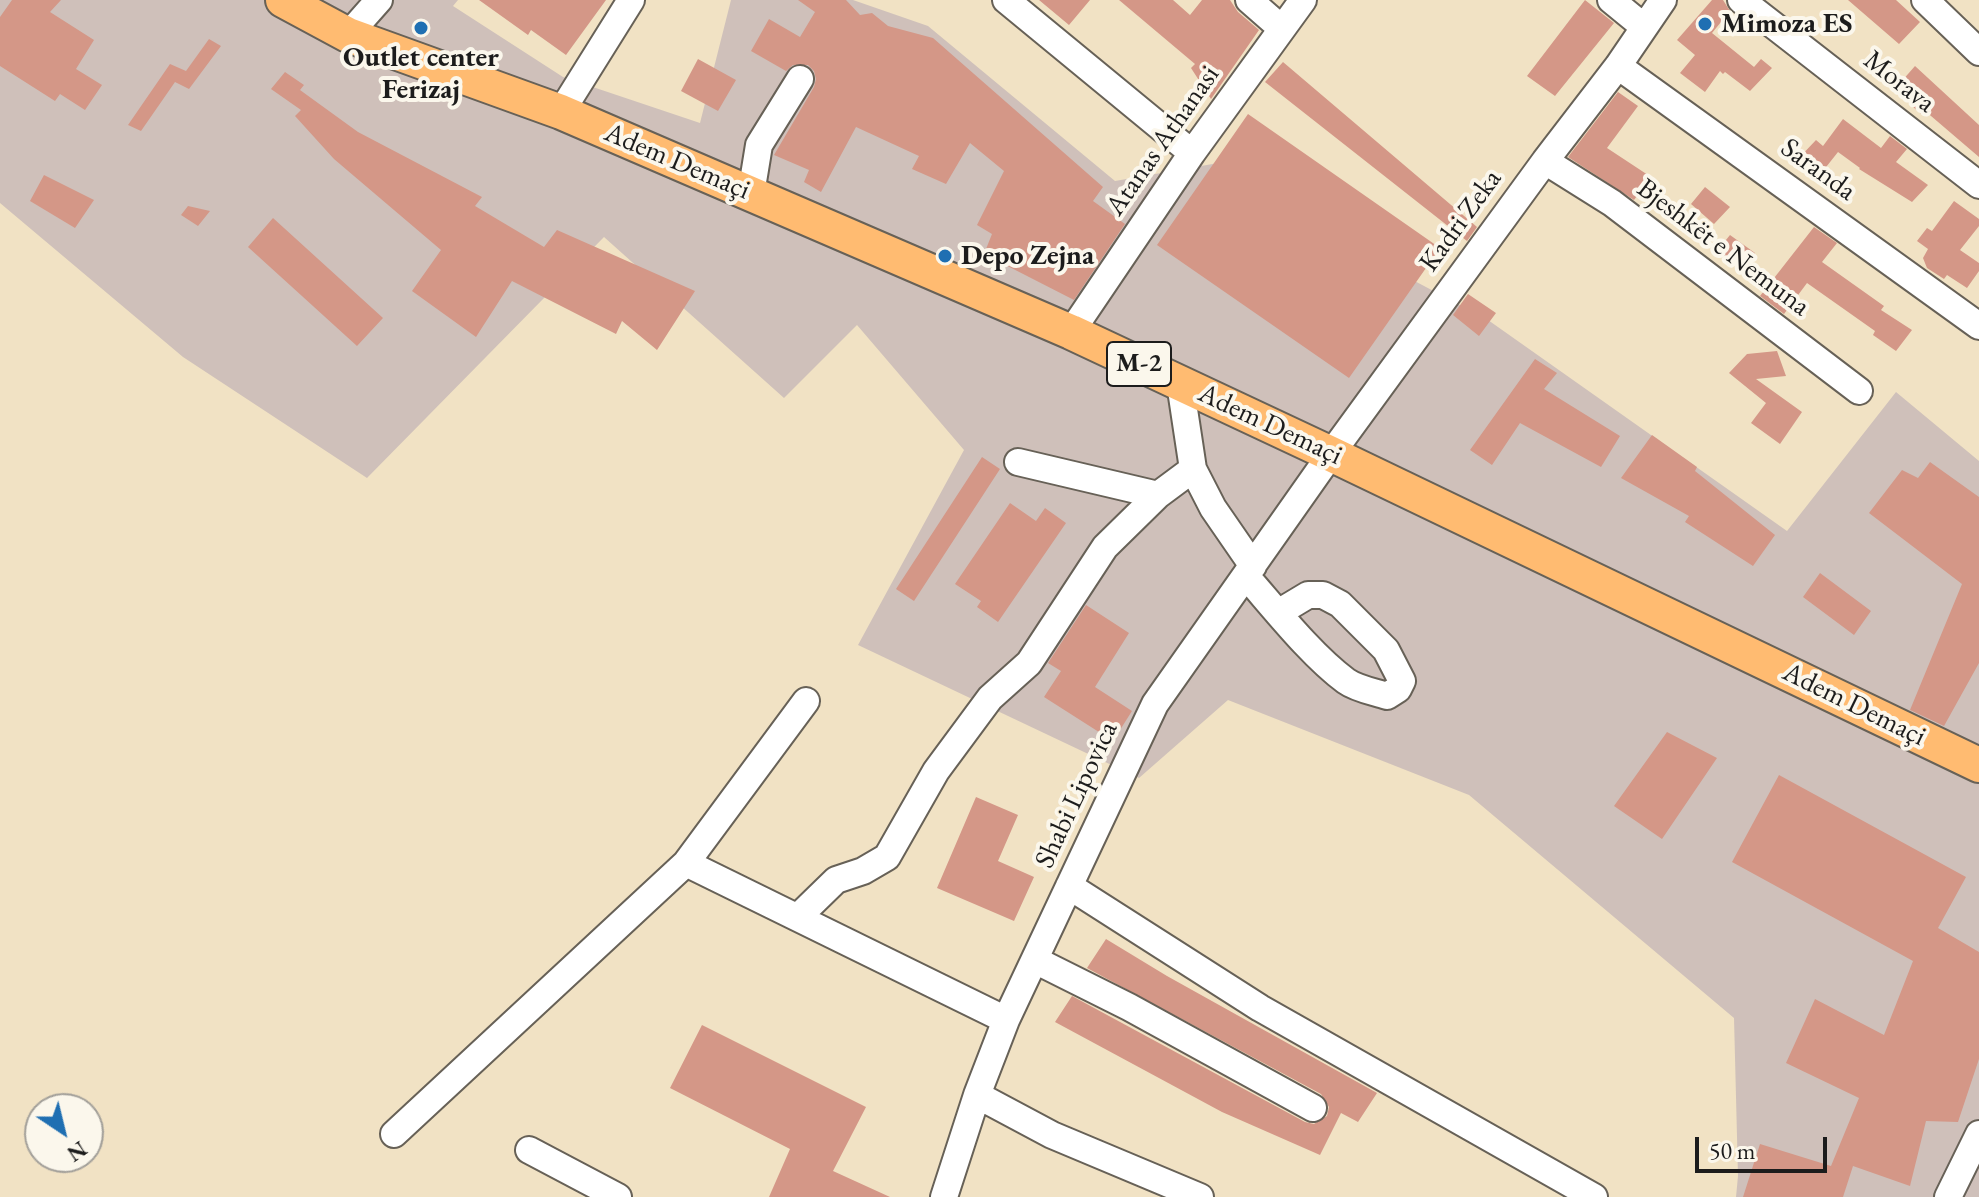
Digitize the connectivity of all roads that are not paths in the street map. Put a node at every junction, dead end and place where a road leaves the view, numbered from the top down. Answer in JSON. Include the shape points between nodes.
{"nodes":[{"id":1,"x":283,"y":0,"type":"edge"},
{"id":2,"x":379,"y":0,"type":"edge"},
{"id":3,"x":631,"y":0,"type":"edge"},
{"id":4,"x":1006,"y":0,"type":"edge"},
{"id":5,"x":1249,"y":0,"type":"edge"},
{"id":6,"x":1303,"y":0,"type":"edge"},
{"id":7,"x":1611,"y":0,"type":"edge"},
{"id":8,"x":1663,"y":0,"type":"edge"},
{"id":9,"x":1741,"y":0,"type":"edge"},
{"id":10,"x":1925,"y":0,"type":"edge"},
{"id":11,"x":1644,"y":27,"type":"junction"},
{"id":12,"x":1281,"y":28,"type":"junction"},
{"id":13,"x":348,"y":35,"type":"junction"},
{"id":14,"x":1979,"y":52,"type":"edge"},
{"id":15,"x":1618,"y":66,"type":"junction"},
{"id":16,"x":800,"y":79,"type":"dead end"},
{"id":17,"x":561,"y":112,"type":"junction"},
{"id":18,"x":1192,"y":153,"type":"junction"},
{"id":19,"x":1545,"y":161,"type":"junction"},
{"id":20,"x":1979,"y":185,"type":"edge"},
{"id":21,"x":751,"y":194,"type":"junction"},
{"id":22,"x":1979,"y":326,"type":"edge"},
{"id":23,"x":1071,"y":332,"type":"junction"},
{"id":24,"x":1180,"y":383,"type":"junction"},
{"id":25,"x":1859,"y":391,"type":"dead end"},
{"id":26,"x":1331,"y":454,"type":"junction"},
{"id":27,"x":1018,"y":462,"type":"dead end"},
{"id":28,"x":1193,"y":469,"type":"junction"},
{"id":29,"x":1158,"y":495,"type":"junction"},
{"id":30,"x":1250,"y":571,"type":"junction"},
{"id":31,"x":1278,"y":613,"type":"junction"},
{"id":32,"x":806,"y":701,"type":"dead end"},
{"id":33,"x":1979,"y":765,"type":"edge"},
{"id":34,"x":686,"y":863,"type":"junction"},
{"id":35,"x":1069,"y":886,"type":"junction"},
{"id":36,"x":798,"y":917,"type":"junction"},
{"id":37,"x":1035,"y":960,"type":"junction"},
{"id":38,"x":1006,"y":1020,"type":"junction"},
{"id":39,"x":977,"y":1095,"type":"junction"},
{"id":40,"x":1313,"y":1108,"type":"dead end"},
{"id":41,"x":394,"y":1134,"type":"dead end"},
{"id":42,"x":1979,"y":1134,"type":"edge"},
{"id":43,"x":529,"y":1150,"type":"dead end"},
{"id":44,"x":618,"y":1197,"type":"edge"},
{"id":45,"x":944,"y":1197,"type":"edge"},
{"id":46,"x":1200,"y":1197,"type":"edge"},
{"id":47,"x":1594,"y":1197,"type":"edge"},
{"id":48,"x":1948,"y":1197,"type":"edge"}],
"edges":[{"from":1,"to":13,"type":"main road","name":"Adem Demaçi","number":"M-2"},
{"from":2,"to":13,"type":"street"},
{"from":3,"to":17,"type":"street"},
{"from":4,"to":18,"type":"street"},
{"from":5,"to":12,"type":"street"},
{"from":6,"to":12,"type":"street","name":"Atanas Athanasi"},
{"from":7,"to":11,"type":"street"},
{"from":8,"to":11,"type":"street","name":"Kadri Zeka"},
{"from":9,"to":20,"type":"street","name":"Morava"},
{"from":10,"to":14,"type":"street"},
{"from":11,"to":15,"type":"street","name":"Kadri Zeka"},
{"from":12,"to":18,"type":"street","name":"Atanas Athanasi"},
{"from":13,"to":17,"type":"main road","name":"Adem Demaçi","number":"M-2"},
{"from":15,"to":19,"type":"street","name":"Kadri Zeka"},
{"from":15,"to":22,"type":"street","name":"Saranda"},
{"from":16,"to":21,"type":"street","via":[[759,145]]},
{"from":17,"to":21,"type":"main road","name":"Adem Demaçi","number":"M-2"},
{"from":18,"to":23,"type":"street","name":"Atanas Athanasi"},
{"from":19,"to":25,"type":"street","name":"Bjeshkët e Nemuna","via":[[1612,203]]},
{"from":19,"to":26,"type":"street","name":"Kadri Zeka"},
{"from":21,"to":23,"type":"main road","name":"Adem Demaçi","number":"M-2"},
{"from":23,"to":24,"type":"main road","name":"Adem Demaçi","number":"M-2"},
{"from":24,"to":26,"type":"main road","name":"Adem Demaçi","number":"M-2"},
{"from":24,"to":28,"type":"street"},
{"from":26,"to":30,"type":"street","name":"Shabi Lipovica"},
{"from":26,"to":33,"type":"main road","name":"Adem Demaçi","number":"M-2"},
{"from":27,"to":29,"type":"street"},
{"from":28,"to":29,"type":"street"},
{"from":28,"to":30,"type":"street"},
{"from":29,"to":36,"type":"street","via":[[1105,547],[1029,663],[990,698],[936,771],[887,857],[836,880]]},
{"from":30,"to":31,"type":"street"},
{"from":30,"to":35,"type":"street","name":"Shabi Lipovica","via":[[1155,704]]},
{"from":31,"to":31,"type":"street","via":[[1348,683],[1387,696],[1398,689],[1402,681],[1386,650],[1340,604],[1323,595],[1308,595]]},
{"from":32,"to":34,"type":"street"},
{"from":34,"to":36,"type":"street"},
{"from":34,"to":41,"type":"street"},
{"from":35,"to":37,"type":"street","name":"Shabi Lipovica"},
{"from":35,"to":47,"type":"street","via":[[1260,1008]]},
{"from":36,"to":38,"type":"street"},
{"from":37,"to":38,"type":"street","name":"Shabi Lipovica"},
{"from":37,"to":40,"type":"street"},
{"from":38,"to":39,"type":"street","name":"Shabi Lipovica"},
{"from":39,"to":45,"type":"street","name":"Shabi Lipovica"},
{"from":39,"to":46,"type":"street","via":[[1052,1135]]},
{"from":42,"to":48,"type":"street"},
{"from":43,"to":44,"type":"street"}]}
